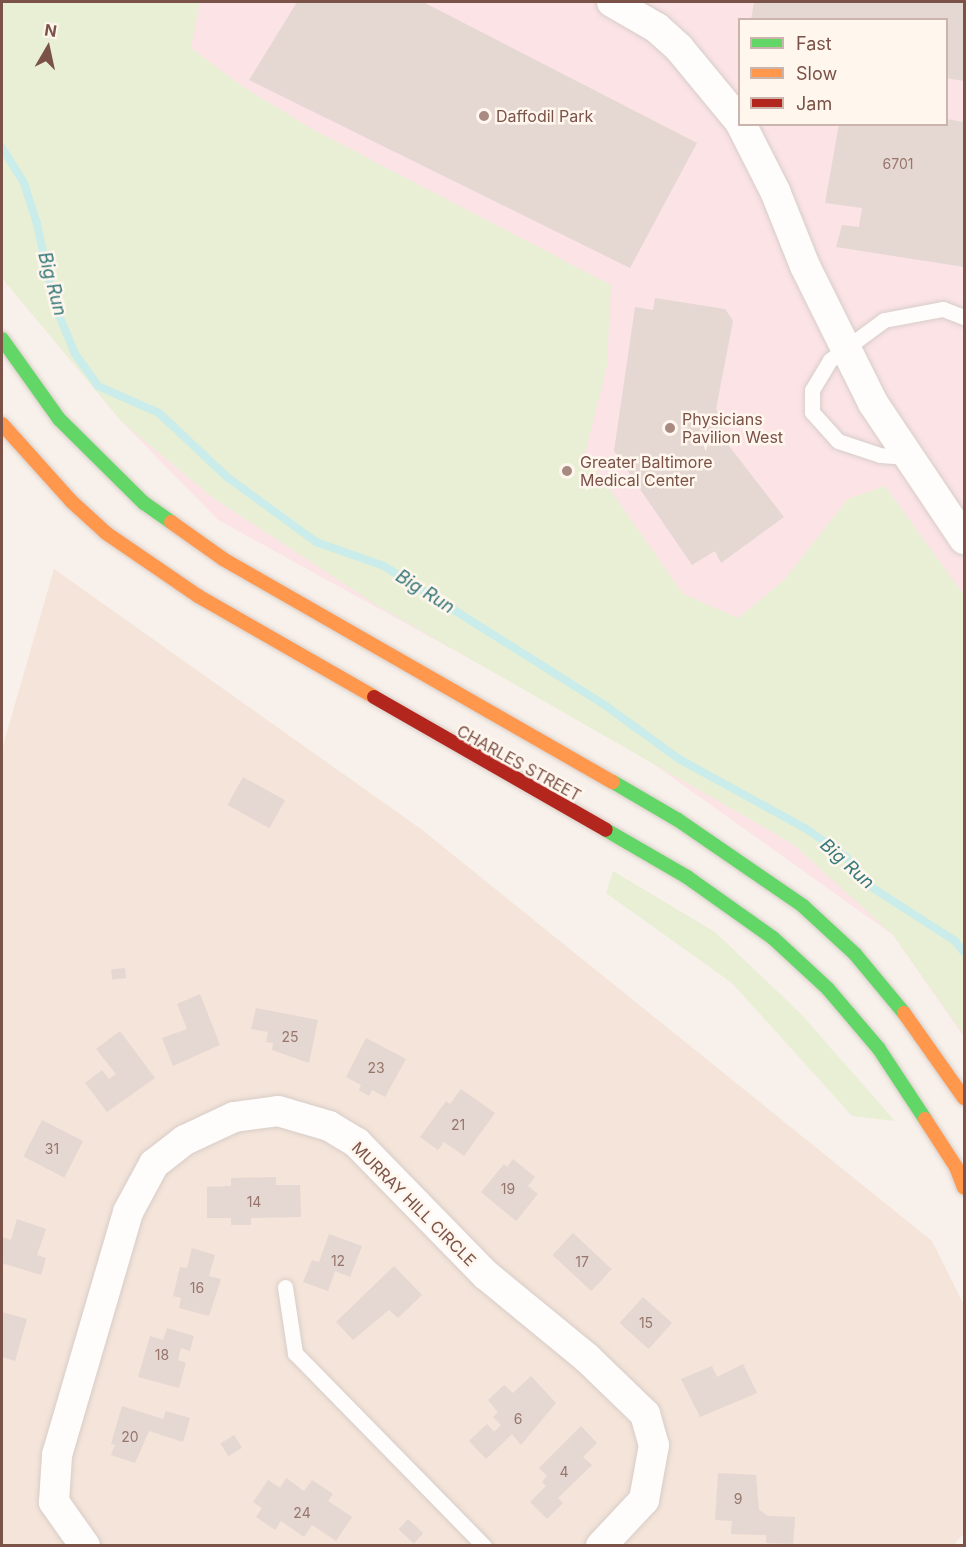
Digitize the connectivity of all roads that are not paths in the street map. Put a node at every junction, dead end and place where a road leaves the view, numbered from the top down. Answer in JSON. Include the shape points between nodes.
{"nodes":[{"id":1,"x":626,"y":5,"type":"edge"},
{"id":2,"x":738,"y":120,"type":"edge"},
{"id":3,"x":741,"y":126,"type":"edge"},
{"id":4,"x":964,"y":316,"type":"edge"},
{"id":5,"x":2,"y":339,"type":"edge"},
{"id":6,"x":844,"y":347,"type":"junction"},
{"id":7,"x":2,"y":424,"type":"edge"},
{"id":8,"x":907,"y":457,"type":"junction"},
{"id":9,"x":961,"y":526,"type":"edge"},
{"id":10,"x":964,"y":1098,"type":"edge"},
{"id":11,"x":964,"y":1188,"type":"edge"},
{"id":12,"x":285,"y":1287,"type":"dead end"},
{"id":13,"x":85,"y":1545,"type":"edge"},
{"id":14,"x":484,"y":1545,"type":"edge"},
{"id":15,"x":602,"y":1545,"type":"edge"}],
"edges":[{"from":1,"to":2,"type":"street","via":[[692,61]]},
{"from":3,"to":6,"type":"street"},
{"from":4,"to":6,"type":"lane","via":[[943,309],[884,320]]},
{"from":5,"to":10,"type":"main road","name":"CHARLES STREET","via":[[59,419],[107,470],[144,503],[223,559],[678,820],[803,906],[855,954],[926,1039]]},
{"from":6,"to":8,"type":"street"},
{"from":6,"to":8,"type":"lane","via":[[821,370],[812,390],[812,412],[838,441],[880,455]]},
{"from":7,"to":11,"type":"main road","name":"CHARLES STREET","via":[[71,501],[106,533],[198,596],[687,877],[773,938],[828,989],[879,1049],[956,1167]]},
{"from":8,"to":9,"type":"street"},
{"from":12,"to":14,"type":"lane","via":[[296,1353]]},
{"from":13,"to":15,"type":"street","name":"MURRAY HILL CIRCLE","via":[[54,1502],[57,1455],[128,1212],[154,1164],[185,1140],[234,1117],[278,1111],[329,1126],[357,1143],[486,1275],[587,1358],[645,1414],[654,1445],[644,1500]]}]}
